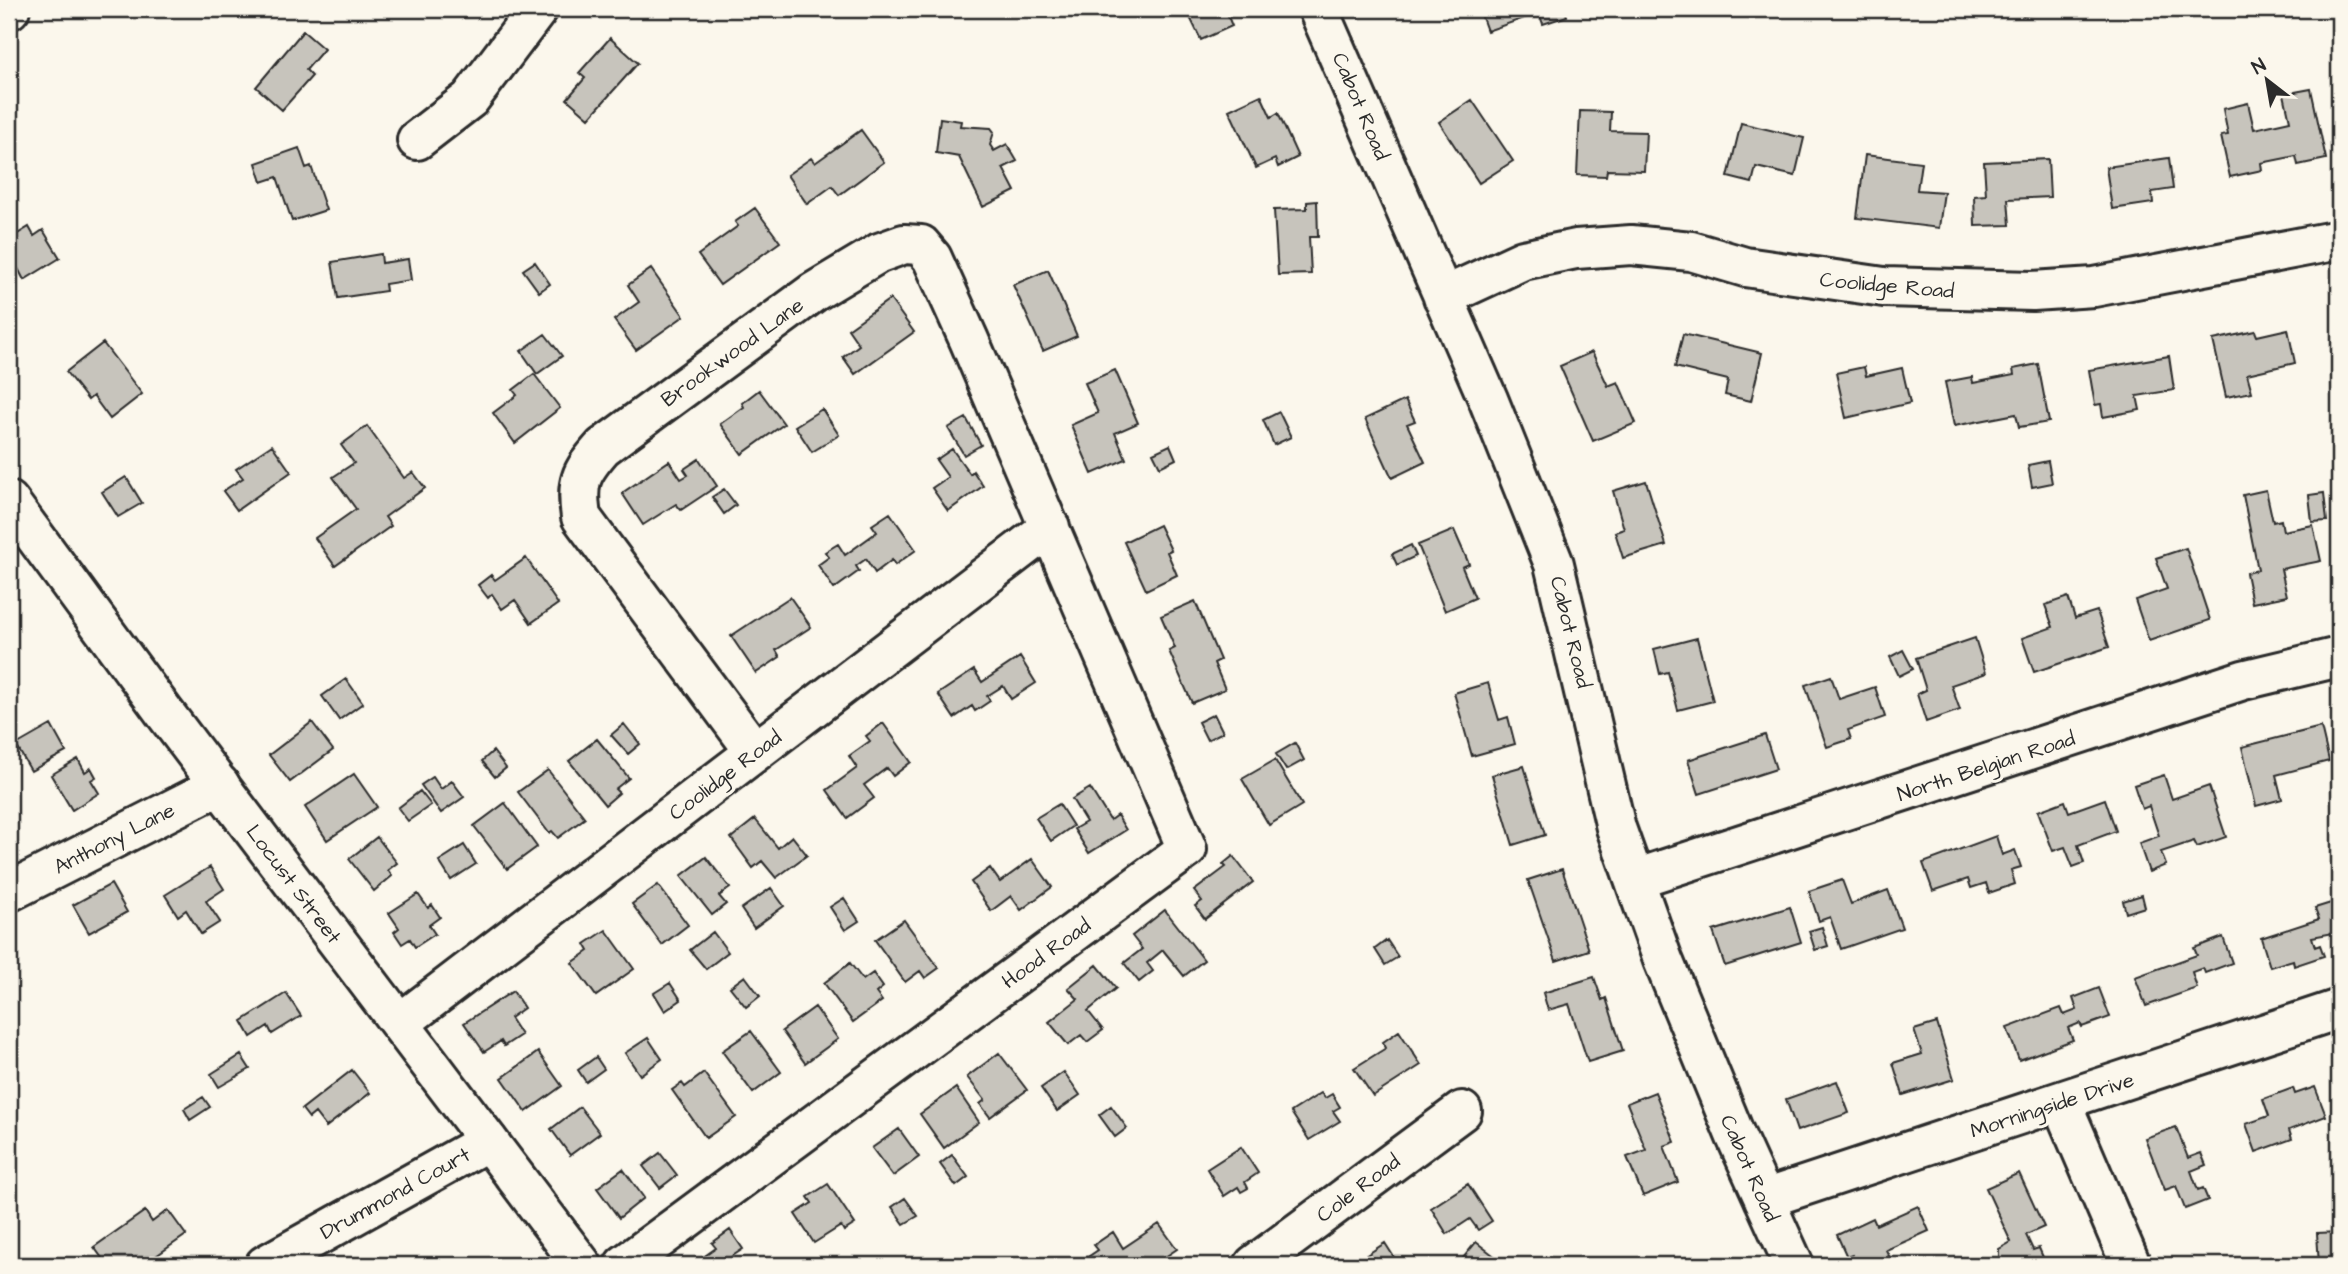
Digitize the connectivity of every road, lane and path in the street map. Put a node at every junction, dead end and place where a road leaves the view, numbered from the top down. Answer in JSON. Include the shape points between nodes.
{"nodes":[{"id":1,"x":538,"y":9,"type":"edge"},
{"id":2,"x":1318,"y":9,"type":"edge"},
{"id":3,"x":417,"y":140,"type":"dead end"},
{"id":4,"x":2339,"y":240,"type":"edge"},
{"id":5,"x":1443,"y":297,"type":"junction"},
{"id":6,"x":9,"y":501,"type":"edge"},
{"id":7,"x":1050,"y":527,"type":"junction"},
{"id":8,"x":2339,"y":657,"type":"edge"},
{"id":9,"x":755,"y":752,"type":"junction"},
{"id":10,"x":220,"y":785,"type":"junction"},
{"id":11,"x":1635,"y":879,"type":"junction"},
{"id":12,"x":9,"y":892,"type":"edge"},
{"id":13,"x":2339,"y":1009,"type":"edge"},
{"id":14,"x":400,"y":1023,"type":"junction"},
{"id":15,"x":2061,"y":1102,"type":"junction"},
{"id":16,"x":1462,"y":1111,"type":"dead end"},
{"id":17,"x":488,"y":1141,"type":"junction"},
{"id":18,"x":1764,"y":1199,"type":"junction"},
{"id":19,"x":265,"y":1265,"type":"edge"},
{"id":20,"x":582,"y":1265,"type":"edge"},
{"id":21,"x":624,"y":1265,"type":"edge"},
{"id":22,"x":1254,"y":1265,"type":"edge"},
{"id":23,"x":1794,"y":1265,"type":"edge"},
{"id":24,"x":2131,"y":1265,"type":"edge"}],
"edges":[{"from":1,"to":3,"type":"street","via":[[470,99]]},
{"from":2,"to":5,"type":"street","name":"Cabot Road"},
{"from":4,"to":5,"type":"street","name":"Coolidge Road","via":[[2094,287],[2008,292],[1816,279],[1745,267],[1691,251],[1631,245],[1576,249],[1523,260]]},
{"from":5,"to":11,"type":"street","name":"Cabot Road","via":[[1554,564],[1616,828]]},
{"from":6,"to":10,"type":"street","name":"Locust Street"},
{"from":7,"to":9,"type":"street","name":"Coolidge Road"},
{"from":7,"to":9,"type":"street","name":"Brookwood Lane","via":[[970,340],[932,258],[921,245],[904,244],[879,253],[814,292],[603,447],[583,470],[577,492],[581,517]]},
{"from":7,"to":21,"type":"street","name":"Hood Road","via":[[1187,849]]},
{"from":8,"to":11,"type":"street","name":"North Belgian Road","via":[[2244,680]]},
{"from":9,"to":14,"type":"street","name":"Coolidge Road"},
{"from":10,"to":12,"type":"street","name":"Anthony Lane"},
{"from":10,"to":14,"type":"street","name":"Locust Street"},
{"from":11,"to":18,"type":"street","name":"Cabot Road","via":[[1663,960]]},
{"from":13,"to":15,"type":"street","name":"Morningside Drive"},
{"from":14,"to":17,"type":"street","name":"Locust Street"},
{"from":15,"to":18,"type":"street","name":"Morningside Drive"},
{"from":15,"to":24,"type":"street"},
{"from":16,"to":22,"type":"street","name":"Cole Road"},
{"from":17,"to":19,"type":"street","name":"Drummond Court"},
{"from":17,"to":20,"type":"street","name":"Locust Street"},
{"from":18,"to":23,"type":"street","name":"Cabot Road"}]}
